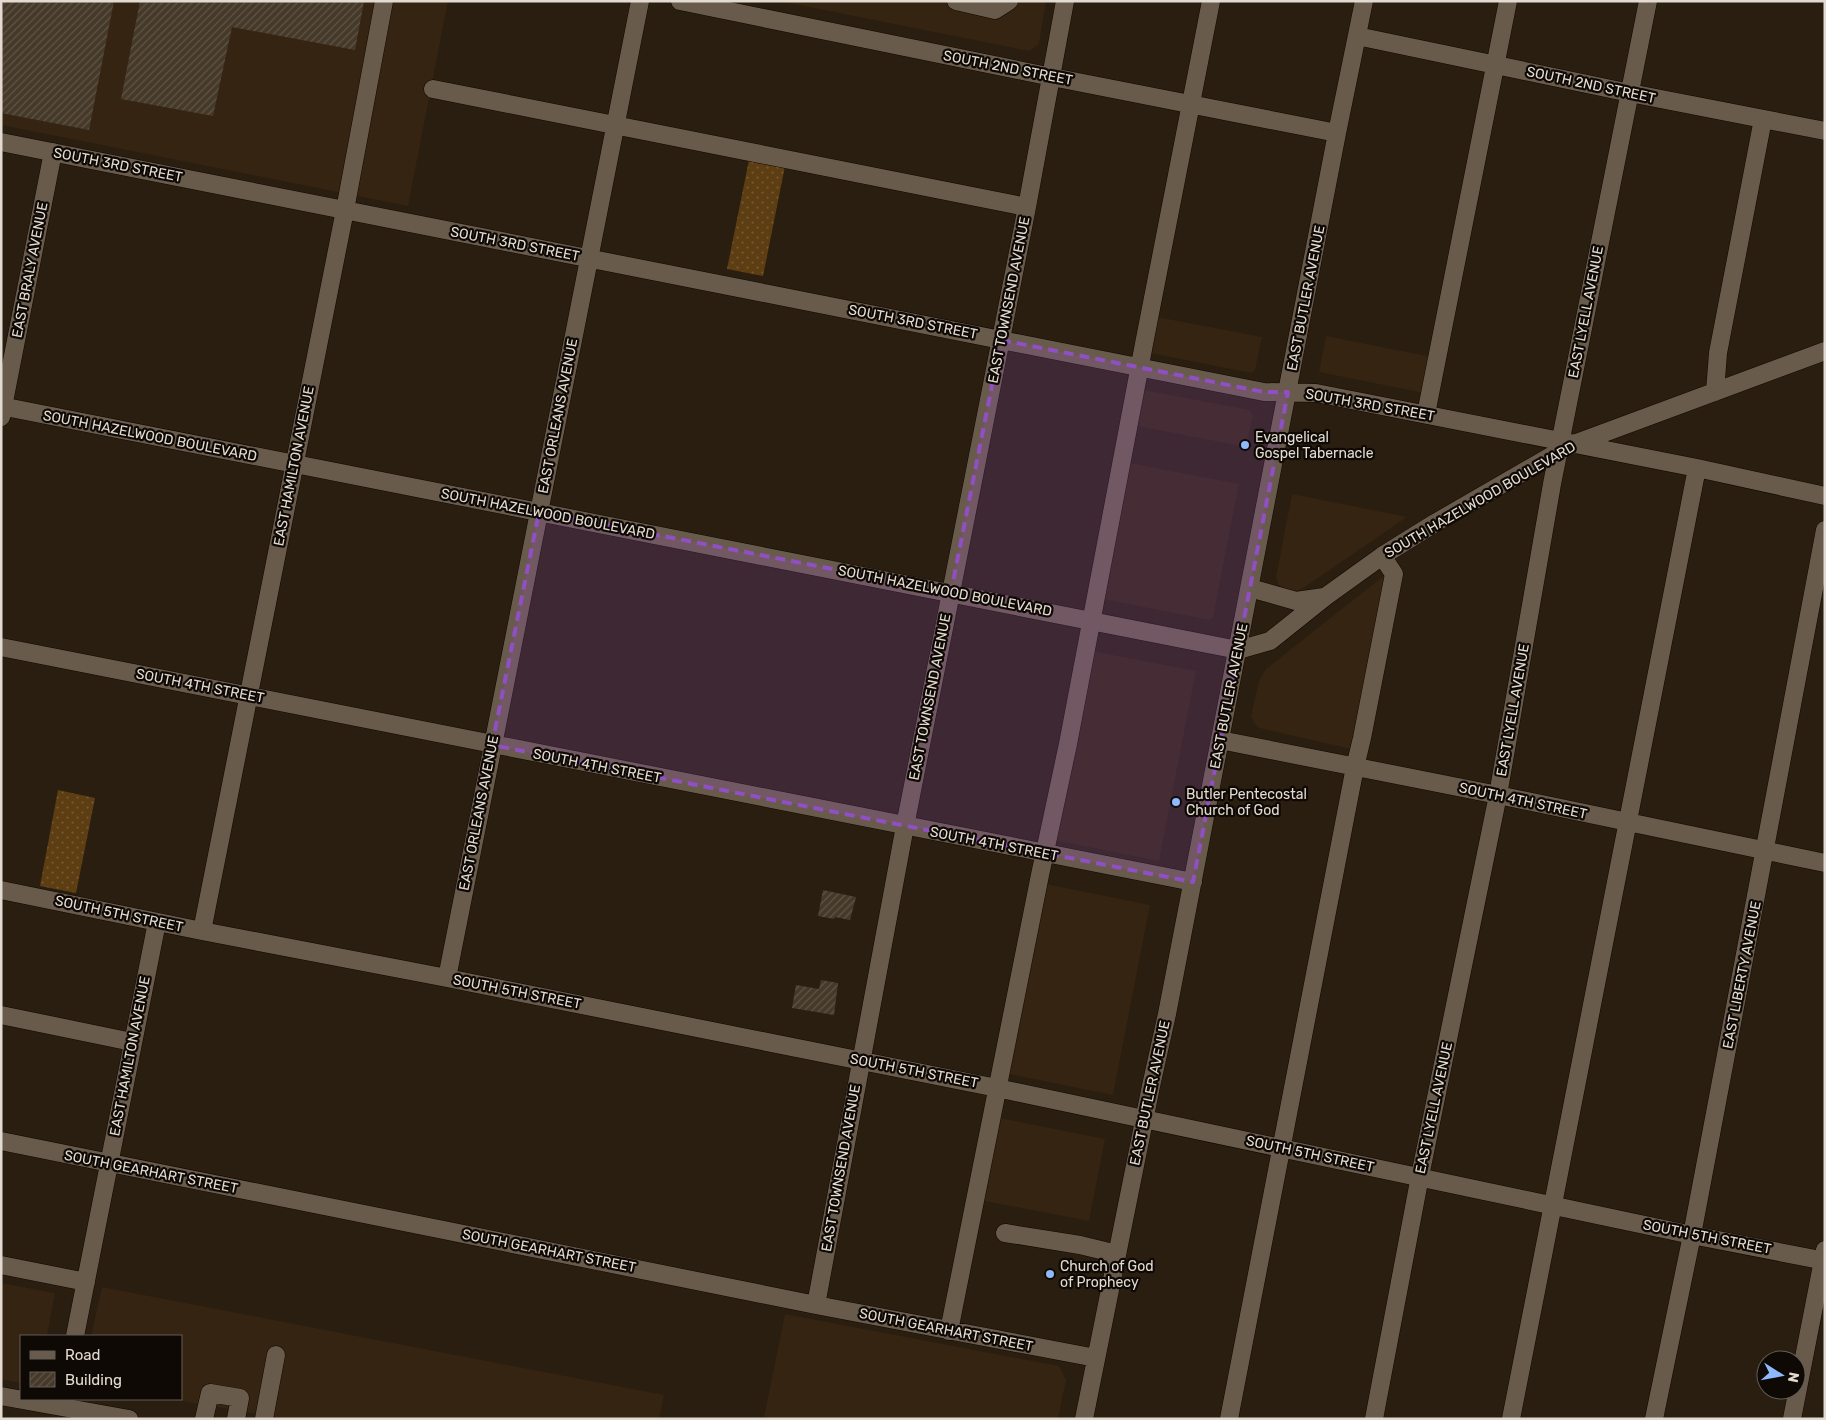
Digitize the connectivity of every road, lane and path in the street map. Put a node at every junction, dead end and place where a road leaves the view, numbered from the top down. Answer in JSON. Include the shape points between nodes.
{"nodes":[{"id":1,"x":384,"y":1,"type":"edge"},
{"id":2,"x":640,"y":1,"type":"edge"},
{"id":3,"x":680,"y":1,"type":"edge"},
{"id":4,"x":956,"y":1,"type":"edge"},
{"id":5,"x":1009,"y":1,"type":"edge"},
{"id":6,"x":1065,"y":1,"type":"edge"},
{"id":7,"x":1211,"y":1,"type":"edge"},
{"id":8,"x":1364,"y":1,"type":"edge"},
{"id":9,"x":1508,"y":1,"type":"edge"},
{"id":10,"x":1648,"y":1,"type":"edge"},
{"id":11,"x":698,"y":3,"type":"edge"},
{"id":12,"x":1357,"y":36,"type":"junction"},
{"id":13,"x":1496,"y":65,"type":"junction"},
{"id":14,"x":1052,"y":77,"type":"junction"},
{"id":15,"x":433,"y":89,"type":"dead end"},
{"id":16,"x":1630,"y":93,"type":"junction"},
{"id":17,"x":1191,"y":104,"type":"junction"},
{"id":18,"x":1763,"y":119,"type":"junction"},
{"id":19,"x":615,"y":125,"type":"junction"},
{"id":20,"x":1825,"y":131,"type":"edge"},
{"id":21,"x":1337,"y":133,"type":"junction"},
{"id":22,"x":1,"y":142,"type":"edge"},
{"id":23,"x":53,"y":152,"type":"junction"},
{"id":24,"x":1027,"y":207,"type":"junction"},
{"id":25,"x":345,"y":210,"type":"junction"},
{"id":26,"x":589,"y":259,"type":"junction"},
{"id":27,"x":1001,"y":340,"type":"junction"},
{"id":28,"x":1825,"y":351,"type":"edge"},
{"id":29,"x":1140,"y":367,"type":"junction"},
{"id":30,"x":1288,"y":392,"type":"junction"},
{"id":31,"x":1715,"y":392,"type":"junction"},
{"id":32,"x":2,"y":410,"type":"edge"},
{"id":33,"x":1426,"y":414,"type":"junction"},
{"id":34,"x":1564,"y":446,"type":"junction"},
{"id":35,"x":294,"y":465,"type":"junction"},
{"id":36,"x":1697,"y":468,"type":"junction"},
{"id":37,"x":1825,"y":496,"type":"edge"},
{"id":38,"x":539,"y":512,"type":"junction"},
{"id":39,"x":1825,"y":530,"type":"edge"},
{"id":40,"x":1382,"y":556,"type":"junction"},
{"id":41,"x":1250,"y":588,"type":"junction"},
{"id":42,"x":951,"y":592,"type":"junction"},
{"id":43,"x":1325,"y":597,"type":"junction"},
{"id":44,"x":1091,"y":620,"type":"junction"},
{"id":45,"x":1,"y":647,"type":"edge"},
{"id":46,"x":1238,"y":650,"type":"junction"},
{"id":47,"x":249,"y":696,"type":"junction"},
{"id":48,"x":1220,"y":740,"type":"junction"},
{"id":49,"x":492,"y":745,"type":"junction"},
{"id":50,"x":1355,"y":767,"type":"junction"},
{"id":51,"x":1498,"y":795,"type":"junction"},
{"id":52,"x":1629,"y":822,"type":"junction"},
{"id":53,"x":905,"y":826,"type":"junction"},
{"id":54,"x":1765,"y":851,"type":"junction"},
{"id":55,"x":1044,"y":854,"type":"junction"},
{"id":56,"x":1825,"y":864,"type":"edge"},
{"id":57,"x":1193,"y":882,"type":"junction"},
{"id":58,"x":1,"y":890,"type":"edge"},
{"id":59,"x":157,"y":922,"type":"junction"},
{"id":60,"x":202,"y":931,"type":"junction"},
{"id":61,"x":447,"y":978,"type":"junction"},
{"id":62,"x":1,"y":1015,"type":"edge"},
{"id":63,"x":132,"y":1042,"type":"junction"},
{"id":64,"x":860,"y":1061,"type":"junction"},
{"id":65,"x":997,"y":1088,"type":"junction"},
{"id":66,"x":1144,"y":1118,"type":"junction"},
{"id":67,"x":1,"y":1142,"type":"edge"},
{"id":68,"x":1282,"y":1148,"type":"junction"},
{"id":69,"x":110,"y":1163,"type":"junction"},
{"id":70,"x":1420,"y":1176,"type":"junction"},
{"id":71,"x":1553,"y":1205,"type":"junction"},
{"id":72,"x":1005,"y":1234,"type":"dead end"},
{"id":73,"x":1692,"y":1235,"type":"junction"},
{"id":74,"x":1117,"y":1254,"type":"junction"},
{"id":75,"x":1824,"y":1257,"type":"edge"},
{"id":76,"x":1,"y":1265,"type":"edge"},
{"id":77,"x":86,"y":1282,"type":"junction"},
{"id":78,"x":816,"y":1305,"type":"junction"},
{"id":79,"x":949,"y":1331,"type":"junction"},
{"id":80,"x":75,"y":1335,"type":"edge"},
{"id":81,"x":276,"y":1355,"type":"dead end"},
{"id":82,"x":1096,"y":1358,"type":"junction"},
{"id":83,"x":1,"y":1396,"type":"edge"},
{"id":84,"x":20,"y":1399,"type":"edge"},
{"id":85,"x":24,"y":1400,"type":"edge"},
{"id":86,"x":69,"y":1408,"type":"edge"},
{"id":87,"x":129,"y":1419,"type":"edge"},
{"id":88,"x":204,"y":1419,"type":"edge"},
{"id":89,"x":236,"y":1419,"type":"edge"},
{"id":90,"x":264,"y":1419,"type":"edge"},
{"id":91,"x":1084,"y":1419,"type":"edge"},
{"id":92,"x":1229,"y":1419,"type":"edge"},
{"id":93,"x":1374,"y":1419,"type":"edge"},
{"id":94,"x":1511,"y":1419,"type":"edge"},
{"id":95,"x":1654,"y":1419,"type":"edge"},
{"id":96,"x":1792,"y":1419,"type":"edge"}],
"edges":[{"from":1,"to":25,"type":"street","name":"EAST HAMILTON AVENUE"},
{"from":2,"to":19,"type":"street","name":"EAST ORLEANS AVENUE"},
{"from":3,"to":11,"type":"street","name":"SOUTH 2ND STREET"},
{"from":4,"to":5,"type":"street","via":[[994,10]]},
{"from":6,"to":14,"type":"street","name":"EAST TOWNSEND AVENUE"},
{"from":7,"to":17,"type":"street"},
{"from":8,"to":12,"type":"street","name":"EAST BUTLER AVENUE"},
{"from":9,"to":13,"type":"street"},
{"from":10,"to":16,"type":"street","name":"EAST LYELL AVENUE"},
{"from":11,"to":14,"type":"street","name":"SOUTH 2ND STREET"},
{"from":12,"to":13,"type":"street","name":"SOUTH 2ND STREET"},
{"from":12,"to":21,"type":"street","name":"EAST BUTLER AVENUE"},
{"from":13,"to":16,"type":"street","name":"SOUTH 2ND STREET"},
{"from":13,"to":33,"type":"street"},
{"from":14,"to":17,"type":"street","name":"SOUTH 2ND STREET"},
{"from":14,"to":24,"type":"street","name":"EAST TOWNSEND AVENUE"},
{"from":15,"to":19,"type":"street"},
{"from":16,"to":18,"type":"street","name":"SOUTH 2ND STREET"},
{"from":16,"to":34,"type":"street","name":"EAST LYELL AVENUE"},
{"from":17,"to":21,"type":"street","name":"SOUTH 2ND STREET"},
{"from":17,"to":29,"type":"street"},
{"from":18,"to":20,"type":"street","name":"SOUTH 2ND STREET"},
{"from":18,"to":31,"type":"street","via":[[1718,353]]},
{"from":19,"to":24,"type":"street"},
{"from":19,"to":26,"type":"street","name":"EAST ORLEANS AVENUE"},
{"from":21,"to":30,"type":"street","name":"EAST BUTLER AVENUE"},
{"from":22,"to":23,"type":"street","name":"SOUTH 3RD STREET"},
{"from":23,"to":25,"type":"street","name":"SOUTH 3RD STREET"},
{"from":23,"to":32,"type":"street","name":"EAST BRALY AVENUE"},
{"from":24,"to":27,"type":"street","name":"EAST TOWNSEND AVENUE"},
{"from":25,"to":26,"type":"street","name":"SOUTH 3RD STREET"},
{"from":25,"to":35,"type":"street","name":"EAST HAMILTON AVENUE"},
{"from":26,"to":27,"type":"street","name":"SOUTH 3RD STREET"},
{"from":26,"to":38,"type":"street","name":"EAST ORLEANS AVENUE"},
{"from":27,"to":29,"type":"street","name":"SOUTH 3RD STREET"},
{"from":27,"to":42,"type":"street","name":"EAST TOWNSEND AVENUE"},
{"from":28,"to":31,"type":"street","name":"SOUTH HAZELWOOD BOULEVARD"},
{"from":29,"to":30,"type":"street","name":"SOUTH 3RD STREET","via":[[1264,392]]},
{"from":29,"to":44,"type":"street"},
{"from":30,"to":33,"type":"street","name":"SOUTH 3RD STREET"},
{"from":30,"to":41,"type":"street","name":"EAST BUTLER AVENUE"},
{"from":31,"to":34,"type":"street","name":"SOUTH HAZELWOOD BOULEVARD"},
{"from":32,"to":35,"type":"street","name":"SOUTH HAZELWOOD BOULEVARD"},
{"from":33,"to":34,"type":"street","name":"SOUTH 3RD STREET"},
{"from":34,"to":36,"type":"street","name":"SOUTH 3RD STREET"},
{"from":34,"to":40,"type":"street","name":"SOUTH HAZELWOOD BOULEVARD"},
{"from":34,"to":51,"type":"street","name":"EAST LYELL AVENUE"},
{"from":35,"to":38,"type":"street","name":"SOUTH HAZELWOOD BOULEVARD"},
{"from":35,"to":47,"type":"street","name":"EAST HAMILTON AVENUE"},
{"from":36,"to":37,"type":"street","name":"SOUTH 3RD STREET"},
{"from":36,"to":52,"type":"street"},
{"from":38,"to":42,"type":"street","name":"SOUTH HAZELWOOD BOULEVARD"},
{"from":38,"to":49,"type":"street","name":"EAST ORLEANS AVENUE"},
{"from":39,"to":54,"type":"street","name":"EAST LIBERTY AVENUE"},
{"from":40,"to":43,"type":"street","name":"SOUTH HAZELWOOD BOULEVARD"},
{"from":40,"to":50,"type":"street","via":[[1394,574]]},
{"from":41,"to":43,"type":"street","via":[[1296,601]]},
{"from":41,"to":46,"type":"street","name":"EAST BUTLER AVENUE"},
{"from":42,"to":44,"type":"street","name":"SOUTH HAZELWOOD BOULEVARD"},
{"from":42,"to":53,"type":"street","name":"EAST TOWNSEND AVENUE"},
{"from":43,"to":46,"type":"street","name":"SOUTH HAZELWOOD BOULEVARD","via":[[1270,640]]},
{"from":44,"to":46,"type":"street","name":"SOUTH HAZELWOOD BOULEVARD"},
{"from":44,"to":55,"type":"street"},
{"from":45,"to":47,"type":"street","name":"SOUTH 4TH STREET"},
{"from":46,"to":48,"type":"street","name":"EAST BUTLER AVENUE"},
{"from":47,"to":49,"type":"street","name":"SOUTH 4TH STREET"},
{"from":47,"to":60,"type":"street","name":"EAST HAMILTON AVENUE"},
{"from":48,"to":50,"type":"street","name":"SOUTH 4TH STREET"},
{"from":48,"to":57,"type":"street","name":"EAST BUTLER AVENUE"},
{"from":49,"to":53,"type":"street","name":"SOUTH 4TH STREET"},
{"from":49,"to":61,"type":"street","name":"EAST ORLEANS AVENUE"},
{"from":50,"to":51,"type":"street","name":"SOUTH 4TH STREET"},
{"from":50,"to":68,"type":"street"},
{"from":51,"to":52,"type":"street","name":"SOUTH 4TH STREET"},
{"from":51,"to":70,"type":"street","name":"EAST LYELL AVENUE"},
{"from":52,"to":54,"type":"street","name":"SOUTH 4TH STREET"},
{"from":52,"to":71,"type":"street"},
{"from":53,"to":55,"type":"street","name":"SOUTH 4TH STREET"},
{"from":53,"to":64,"type":"street","name":"EAST TOWNSEND AVENUE"},
{"from":54,"to":56,"type":"street","name":"SOUTH 4TH STREET"},
{"from":54,"to":73,"type":"street","name":"EAST LIBERTY AVENUE"},
{"from":55,"to":57,"type":"street","name":"SOUTH 4TH STREET"},
{"from":55,"to":65,"type":"street"},
{"from":57,"to":66,"type":"street","name":"EAST BUTLER AVENUE"},
{"from":58,"to":59,"type":"street","name":"SOUTH 5TH STREET"},
{"from":59,"to":60,"type":"street","name":"SOUTH 5TH STREET"},
{"from":59,"to":63,"type":"street","name":"EAST HAMILTON AVENUE"},
{"from":60,"to":61,"type":"street","name":"SOUTH 5TH STREET"},
{"from":61,"to":64,"type":"street","name":"SOUTH 5TH STREET"},
{"from":62,"to":63,"type":"street"},
{"from":63,"to":69,"type":"street","name":"EAST HAMILTON AVENUE"},
{"from":64,"to":65,"type":"street","name":"SOUTH 5TH STREET"},
{"from":64,"to":78,"type":"street","name":"EAST TOWNSEND AVENUE"},
{"from":65,"to":66,"type":"street","name":"SOUTH 5TH STREET"},
{"from":65,"to":79,"type":"street"},
{"from":66,"to":68,"type":"street","name":"SOUTH 5TH STREET"},
{"from":66,"to":74,"type":"street","name":"EAST BUTLER AVENUE"},
{"from":67,"to":69,"type":"street","name":"SOUTH GEARHART STREET"},
{"from":68,"to":70,"type":"street","name":"SOUTH 5TH STREET"},
{"from":68,"to":92,"type":"street"},
{"from":69,"to":77,"type":"street","name":"EAST HAMILTON AVENUE"},
{"from":69,"to":78,"type":"street","name":"SOUTH GEARHART STREET"},
{"from":70,"to":71,"type":"street","name":"SOUTH 5TH STREET"},
{"from":70,"to":93,"type":"street","name":"EAST LYELL AVENUE"},
{"from":71,"to":73,"type":"street","name":"SOUTH 5TH STREET"},
{"from":71,"to":94,"type":"street"},
{"from":72,"to":74,"type":"street"},
{"from":73,"to":75,"type":"street","name":"SOUTH 5TH STREET"},
{"from":73,"to":95,"type":"street","name":"EAST LIBERTY AVENUE"},
{"from":74,"to":82,"type":"street","name":"EAST BUTLER AVENUE"},
{"from":75,"to":96,"type":"street"},
{"from":76,"to":77,"type":"street"},
{"from":77,"to":80,"type":"street","name":"EAST HAMILTON AVENUE"},
{"from":78,"to":79,"type":"street","name":"SOUTH GEARHART STREET"},
{"from":79,"to":82,"type":"street","name":"SOUTH GEARHART STREET"},
{"from":81,"to":90,"type":"street"},
{"from":82,"to":91,"type":"street","name":"EAST BUTLER AVENUE"},
{"from":83,"to":84,"type":"street"},
{"from":85,"to":86,"type":"street"},
{"from":86,"to":87,"type":"street"},
{"from":88,"to":89,"type":"street","via":[[210,1393],[240,1398]]}]}
